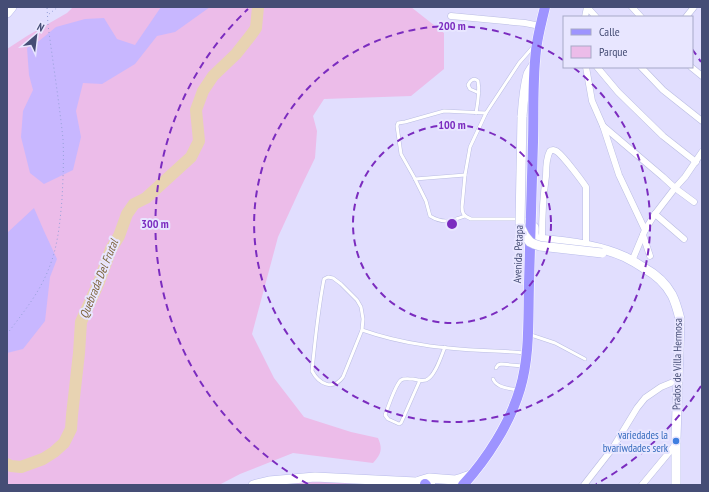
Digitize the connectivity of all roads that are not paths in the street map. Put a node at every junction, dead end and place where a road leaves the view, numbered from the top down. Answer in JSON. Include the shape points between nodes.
{"nodes":[{"id":1,"x":12,"y":7,"type":"edge"},
{"id":2,"x":544,"y":7,"type":"edge"},
{"id":3,"x":587,"y":7,"type":"edge"},
{"id":4,"x":632,"y":7,"type":"edge"},
{"id":5,"x":694,"y":7,"type":"edge"},
{"id":6,"x":7,"y":13,"type":"edge"},
{"id":7,"x":451,"y":16,"type":"dead end"},
{"id":8,"x":595,"y":16,"type":"edge"},
{"id":9,"x":640,"y":16,"type":"edge"},
{"id":10,"x":687,"y":16,"type":"edge"},
{"id":11,"x":540,"y":26,"type":"junction"},
{"id":12,"x":537,"y":43,"type":"junction"},
{"id":13,"x":536,"y":61,"type":"junction"},
{"id":14,"x":586,"y":68,"type":"edge"},
{"id":15,"x":598,"y":68,"type":"edge"},
{"id":16,"x":641,"y":68,"type":"edge"},
{"id":17,"x":692,"y":68,"type":"edge"},
{"id":18,"x":702,"y":76,"type":"edge"},
{"id":19,"x":479,"y":93,"type":"junction"},
{"id":20,"x":476,"y":113,"type":"junction"},
{"id":21,"x":486,"y":113,"type":"junction"},
{"id":22,"x":702,"y":121,"type":"edge"},
{"id":23,"x":603,"y":126,"type":"junction"},
{"id":24,"x":702,"y":152,"type":"edge"},
{"id":25,"x":696,"y":162,"type":"junction"},
{"id":26,"x":465,"y":175,"type":"junction"},
{"id":27,"x":415,"y":179,"type":"junction"},
{"id":28,"x":674,"y":188,"type":"junction"},
{"id":29,"x":694,"y":202,"type":"dead end"},
{"id":30,"x":655,"y":214,"type":"junction"},
{"id":31,"x":465,"y":216,"type":"junction"},
{"id":32,"x":531,"y":220,"type":"junction"},
{"id":33,"x":644,"y":232,"type":"junction"},
{"id":34,"x":542,"y":239,"type":"junction"},
{"id":35,"x":684,"y":239,"type":"dead end"},
{"id":36,"x":586,"y":245,"type":"junction"},
{"id":37,"x":650,"y":256,"type":"dead end"},
{"id":38,"x":628,"y":259,"type":"junction"},
{"id":39,"x":362,"y":330,"type":"junction"},
{"id":40,"x":527,"y":334,"type":"junction"},
{"id":41,"x":444,"y":347,"type":"junction"},
{"id":42,"x":526,"y":353,"type":"junction"},
{"id":43,"x":585,"y":359,"type":"dead end"},
{"id":44,"x":525,"y":367,"type":"junction"},
{"id":45,"x":496,"y":368,"type":"dead end"},
{"id":46,"x":493,"y":379,"type":"dead end"},
{"id":47,"x":420,"y":380,"type":"junction"},
{"id":48,"x":678,"y":380,"type":"junction"},
{"id":49,"x":519,"y":391,"type":"junction"},
{"id":50,"x":676,"y":444,"type":"junction"},
{"id":51,"x":474,"y":474,"type":"junction"},
{"id":52,"x":424,"y":484,"type":"edge"},
{"id":53,"x":253,"y":485,"type":"edge"},
{"id":54,"x":464,"y":485,"type":"edge"},
{"id":55,"x":584,"y":485,"type":"edge"},
{"id":56,"x":642,"y":485,"type":"edge"},
{"id":57,"x":676,"y":485,"type":"edge"}],
"edges":[{"from":1,"to":6,"type":"main road"},
{"from":2,"to":11,"type":"main road","name":"Avenida Petapa"},
{"from":3,"to":8,"type":"street"},
{"from":4,"to":9,"type":"street"},
{"from":5,"to":10,"type":"street"},
{"from":7,"to":11,"type":"street"},
{"from":11,"to":12,"type":"main road","name":"Avenida Petapa"},
{"from":12,"to":13,"type":"main road","name":"Avenida Petapa"},
{"from":12,"to":21,"type":"lane","via":[[519,63]]},
{"from":13,"to":32,"type":"main road","name":"Avenida Petapa"},
{"from":13,"to":38,"type":"main road","bridge":true,"via":[[529,73],[522,117],[520,222],[523,232],[530,242],[540,246]]},
{"from":14,"to":23,"type":"street","via":[[592,101]]},
{"from":15,"to":25,"type":"street","via":[[618,92],[663,136]]},
{"from":16,"to":22,"type":"street","via":[[663,90]]},
{"from":17,"to":18,"type":"street"},
{"from":19,"to":19,"type":"lane","via":[[470,89],[470,81],[478,81]]},
{"from":19,"to":20,"type":"lane"},
{"from":20,"to":21,"type":"lane"},
{"from":20,"to":27,"type":"lane","via":[[444,111],[398,123],[401,154]]},
{"from":21,"to":26,"type":"lane","via":[[470,147]]},
{"from":23,"to":28,"type":"street"},
{"from":23,"to":33,"type":"street","via":[[619,175]]},
{"from":24,"to":25,"type":"street"},
{"from":25,"to":28,"type":"street","via":[[686,177]]},
{"from":26,"to":27,"type":"lane"},
{"from":26,"to":31,"type":"lane","via":[[462,207]]},
{"from":27,"to":31,"type":"lane","via":[[430,216],[436,220],[451,222]]},
{"from":28,"to":29,"type":"street"},
{"from":28,"to":30,"type":"street"},
{"from":30,"to":33,"type":"street"},
{"from":30,"to":35,"type":"street"},
{"from":31,"to":32,"type":"lane","via":[[471,219]]},
{"from":32,"to":34,"type":"main road","via":[[535,237]]},
{"from":32,"to":40,"type":"main road","name":"Avenida Petapa"},
{"from":33,"to":37,"type":"street"},
{"from":33,"to":38,"type":"street"},
{"from":34,"to":36,"type":"main road","name":"Prados de Villa Hermosa"},
{"from":34,"to":36,"type":"street","via":[[548,158],[550,151],[555,150],[586,187]]},
{"from":36,"to":38,"type":"main road","name":"Prados de Villa Hermosa","via":[[608,250]]},
{"from":38,"to":48,"type":"main road","name":"Prados de Villa Hermosa","via":[[663,283],[677,306],[680,319]]},
{"from":39,"to":39,"type":"lane","via":[[363,319],[357,300],[336,280],[325,278],[316,326],[312,371],[318,380],[332,385],[341,380]]},
{"from":39,"to":41,"type":"lane","via":[[394,339]]},
{"from":40,"to":42,"type":"main road","name":"Avenida Petapa"},
{"from":40,"to":43,"type":"lane","via":[[554,343]]},
{"from":41,"to":42,"type":"lane"},
{"from":41,"to":47,"type":"lane","via":[[432,375],[426,380]]},
{"from":42,"to":44,"type":"main road","name":"Avenida Petapa"},
{"from":44,"to":45,"type":"lane","via":[[501,364]]},
{"from":44,"to":49,"type":"main road","name":"Avenida Petapa"},
{"from":46,"to":49,"type":"lane","via":[[499,386]]},
{"from":47,"to":47,"type":"lane","via":[[401,380],[385,415],[386,418],[401,423]]},
{"from":48,"to":50,"type":"main road","name":"Prados de Villa Hermosa"},
{"from":48,"to":55,"type":"street","via":[[645,398],[612,449]]},
{"from":49,"to":51,"type":"main road","name":"Avenida Petapa","via":[[509,418]]},
{"from":50,"to":56,"type":"street"},
{"from":50,"to":57,"type":"main road","name":"Prados de Villa Hermosa"},
{"from":51,"to":52,"type":"main road","via":[[455,480],[429,478]]},
{"from":51,"to":54,"type":"main road","name":"Avenida Petapa"},
{"from":52,"to":53,"type":"main road","via":[[315,477]]}]}
